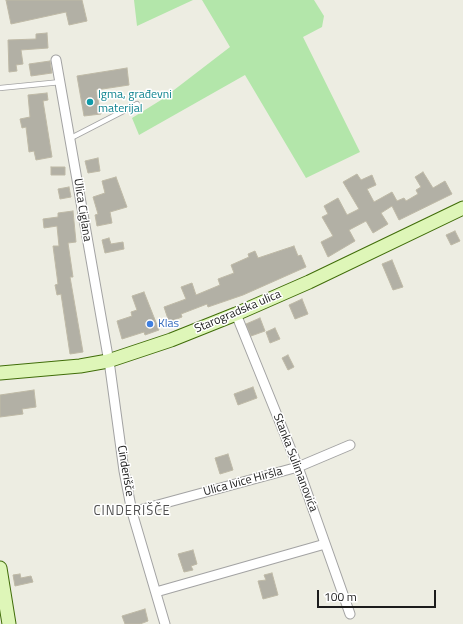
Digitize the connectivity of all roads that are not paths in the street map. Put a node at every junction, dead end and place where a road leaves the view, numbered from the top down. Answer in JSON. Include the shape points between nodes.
{"nodes":[{"id":1,"x":56,"y":60,"type":"dead end"},
{"id":2,"x":61,"y":82,"type":"junction"},
{"id":3,"x":0,"y":88,"type":"edge"},
{"id":4,"x":137,"y":104,"type":"dead end"},
{"id":5,"x":71,"y":138,"type":"junction"},
{"id":6,"x":463,"y":208,"type":"edge"},
{"id":7,"x":236,"y":314,"type":"junction"},
{"id":8,"x":108,"y":361,"type":"junction"},
{"id":9,"x":0,"y":373,"type":"edge"},
{"id":10,"x":350,"y":445,"type":"dead end"},
{"id":11,"x":298,"y":467,"type":"junction"},
{"id":12,"x":132,"y":512,"type":"junction"},
{"id":13,"x":326,"y":544,"type":"junction"},
{"id":14,"x":0,"y":568,"type":"edge"},
{"id":15,"x":156,"y":592,"type":"junction"},
{"id":16,"x":350,"y":614,"type":"dead end"},
{"id":17,"x":9,"y":624,"type":"edge"},
{"id":18,"x":165,"y":624,"type":"edge"}],
"edges":[{"from":1,"to":2,"type":"street","name":"Ulica Ciglana"},
{"from":2,"to":3,"type":"lane"},
{"from":2,"to":5,"type":"street","name":"Ulica Ciglana"},
{"from":4,"to":5,"type":"lane"},
{"from":5,"to":8,"type":"street","name":"Ulica Ciglana"},
{"from":6,"to":7,"type":"main road","name":"Starogradska ulica"},
{"from":7,"to":8,"type":"main road","name":"Starogradska ulica","via":[[171,340]]},
{"from":7,"to":11,"type":"street","name":"Stanka Sulimanovića"},
{"from":8,"to":9,"type":"main road","name":"Starogradska ulica"},
{"from":8,"to":12,"type":"street","name":"Cinderišče"},
{"from":10,"to":11,"type":"street","name":"Ulica Ivice Hiršla"},
{"from":11,"to":12,"type":"street","name":"Ulica Ivice Hiršla"},
{"from":11,"to":13,"type":"street","name":"Stanka Sulimanovića"},
{"from":12,"to":15,"type":"street","name":"Cinderišče"},
{"from":13,"to":15,"type":"street"},
{"from":13,"to":16,"type":"street","name":"Stanka Sulimanovića"},
{"from":14,"to":17,"type":"main road"},
{"from":15,"to":18,"type":"street","name":"Cinderišče"}]}
